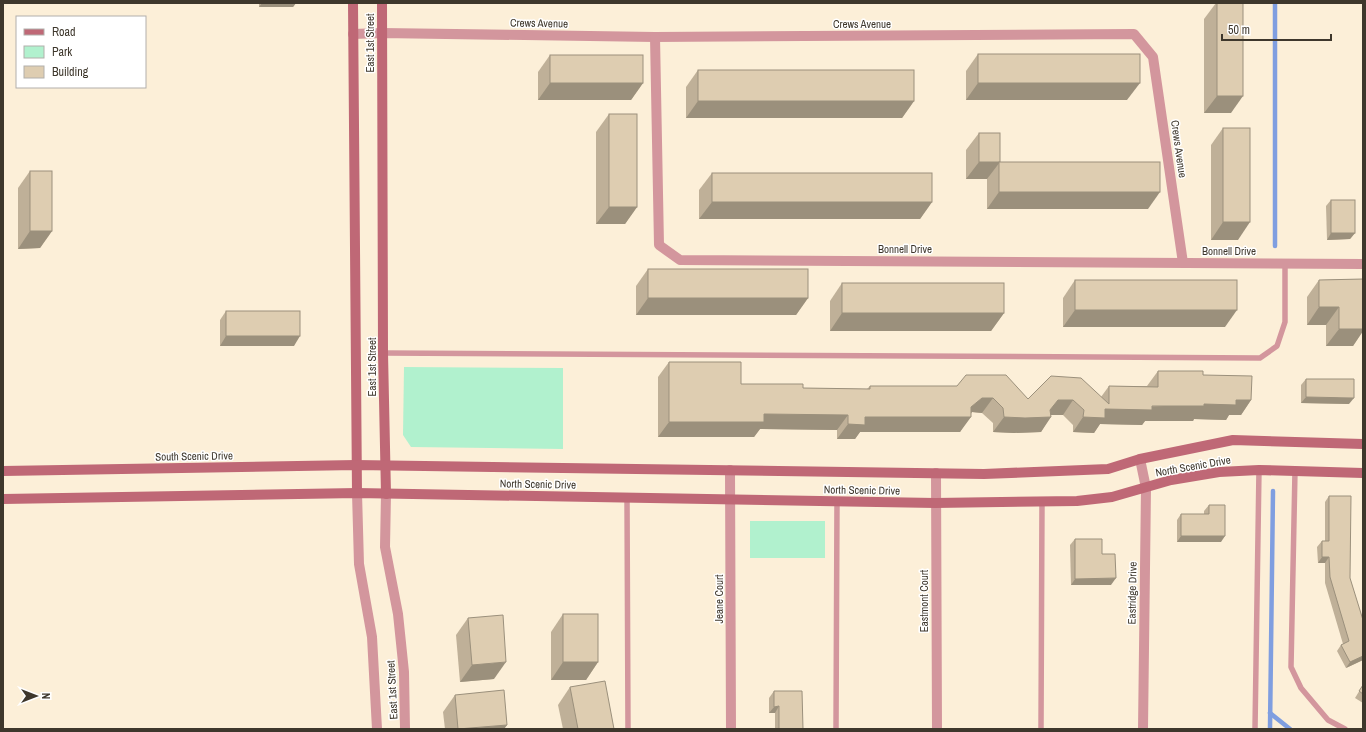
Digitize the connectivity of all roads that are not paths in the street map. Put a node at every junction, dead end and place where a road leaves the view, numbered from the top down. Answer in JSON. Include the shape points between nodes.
{"nodes":[{"id":1,"x":353,"y":3,"type":"edge"},
{"id":2,"x":382,"y":3,"type":"edge"},
{"id":3,"x":382,"y":33,"type":"junction"},
{"id":4,"x":353,"y":34,"type":"junction"},
{"id":5,"x":655,"y":37,"type":"junction"},
{"id":6,"x":1183,"y":263,"type":"junction"},
{"id":7,"x":1285,"y":264,"type":"junction"},
{"id":8,"x":1363,"y":264,"type":"edge"},
{"id":9,"x":383,"y":353,"type":"junction"},
{"id":10,"x":1363,"y":444,"type":"edge"},
{"id":11,"x":1140,"y":458,"type":"junction"},
{"id":12,"x":356,"y":465,"type":"junction"},
{"id":13,"x":386,"y":465,"type":"junction"},
{"id":14,"x":730,"y":470,"type":"junction"},
{"id":15,"x":1258,"y":470,"type":"junction"},
{"id":16,"x":3,"y":471,"type":"edge"},
{"id":17,"x":1295,"y":471,"type":"junction"},
{"id":18,"x":936,"y":473,"type":"junction"},
{"id":19,"x":1363,"y":473,"type":"edge"},
{"id":20,"x":1146,"y":488,"type":"junction"},
{"id":21,"x":357,"y":493,"type":"junction"},
{"id":22,"x":386,"y":494,"type":"junction"},
{"id":23,"x":627,"y":498,"type":"junction"},
{"id":24,"x":3,"y":499,"type":"edge"},
{"id":25,"x":730,"y":499,"type":"junction"},
{"id":26,"x":837,"y":501,"type":"junction"},
{"id":27,"x":1042,"y":502,"type":"junction"},
{"id":28,"x":936,"y":503,"type":"junction"},
{"id":29,"x":377,"y":729,"type":"edge"},
{"id":30,"x":405,"y":729,"type":"edge"},
{"id":31,"x":628,"y":729,"type":"edge"},
{"id":32,"x":731,"y":729,"type":"edge"},
{"id":33,"x":836,"y":729,"type":"edge"},
{"id":34,"x":937,"y":729,"type":"edge"},
{"id":35,"x":1041,"y":729,"type":"edge"},
{"id":36,"x":1143,"y":729,"type":"edge"},
{"id":37,"x":1255,"y":729,"type":"edge"},
{"id":38,"x":1345,"y":729,"type":"edge"}],
"edges":[{"from":1,"to":4,"type":"main road","name":"East 1st Street"},
{"from":2,"to":3,"type":"main road","name":"East 1st Street"},
{"from":3,"to":4,"type":"street","name":"Crews Avenue"},
{"from":3,"to":5,"type":"street","name":"Crews Avenue"},
{"from":3,"to":9,"type":"main road","name":"East 1st Street"},
{"from":4,"to":12,"type":"main road","name":"East 1st Street"},
{"from":5,"to":6,"type":"street","name":"Crews Avenue","via":[[1134,34],[1153,56]]},
{"from":5,"to":6,"type":"street","name":"Bonnell Drive","via":[[659,245],[680,260]]},
{"from":6,"to":7,"type":"street","name":"Bonnell Drive"},
{"from":7,"to":8,"type":"street","name":"Bonnell Drive"},
{"from":7,"to":9,"type":"lane","via":[[1285,322],[1277,346],[1260,358]]},
{"from":9,"to":13,"type":"main road","name":"East 1st Street"},
{"from":10,"to":11,"type":"main road","name":"North Scenic Drive","via":[[1233,440]]},
{"from":11,"to":18,"type":"main road","name":"North Scenic Drive","via":[[1108,469],[984,474]]},
{"from":11,"to":20,"type":"street","name":"Eastridge Drive"},
{"from":12,"to":13,"type":"main road","name":"South Scenic Drive"},
{"from":12,"to":16,"type":"main road","name":"South Scenic Drive"},
{"from":12,"to":21,"type":"main road","name":"East 1st Street"},
{"from":13,"to":14,"type":"main road","name":"North Scenic Drive"},
{"from":13,"to":22,"type":"main road","name":"East 1st Street"},
{"from":14,"to":18,"type":"main road","name":"North Scenic Drive"},
{"from":14,"to":25,"type":"street","name":"Jeane Court"},
{"from":15,"to":17,"type":"main road","name":"North Scenic Drive"},
{"from":15,"to":20,"type":"main road","name":"North Scenic Drive","via":[[1219,472],[1171,480]]},
{"from":15,"to":37,"type":"lane"},
{"from":17,"to":19,"type":"main road","name":"North Scenic Drive"},
{"from":17,"to":38,"type":"lane","via":[[1292,667],[1301,688],[1328,720]]},
{"from":18,"to":28,"type":"street","name":"Eastmont Court"},
{"from":20,"to":27,"type":"main road","name":"North Scenic Drive","via":[[1112,497]]},
{"from":20,"to":36,"type":"street","name":"Eastridge Drive"},
{"from":21,"to":22,"type":"main road","name":"North Scenic Drive"},
{"from":21,"to":24,"type":"main road"},
{"from":21,"to":29,"type":"street","name":"East 1st Street","via":[[359,564],[372,637]]},
{"from":22,"to":23,"type":"main road","name":"North Scenic Drive"},
{"from":22,"to":30,"type":"street","name":"East 1st Street","via":[[385,547],[398,614],[404,672]]},
{"from":23,"to":25,"type":"main road","name":"North Scenic Drive"},
{"from":23,"to":31,"type":"lane"},
{"from":25,"to":26,"type":"main road","name":"North Scenic Drive"},
{"from":25,"to":32,"type":"street","name":"Jeane Court"},
{"from":26,"to":28,"type":"main road","name":"North Scenic Drive"},
{"from":26,"to":33,"type":"lane"},
{"from":27,"to":28,"type":"main road","name":"North Scenic Drive"},
{"from":27,"to":35,"type":"lane"},
{"from":28,"to":34,"type":"street","name":"Eastmont Court"}]}
